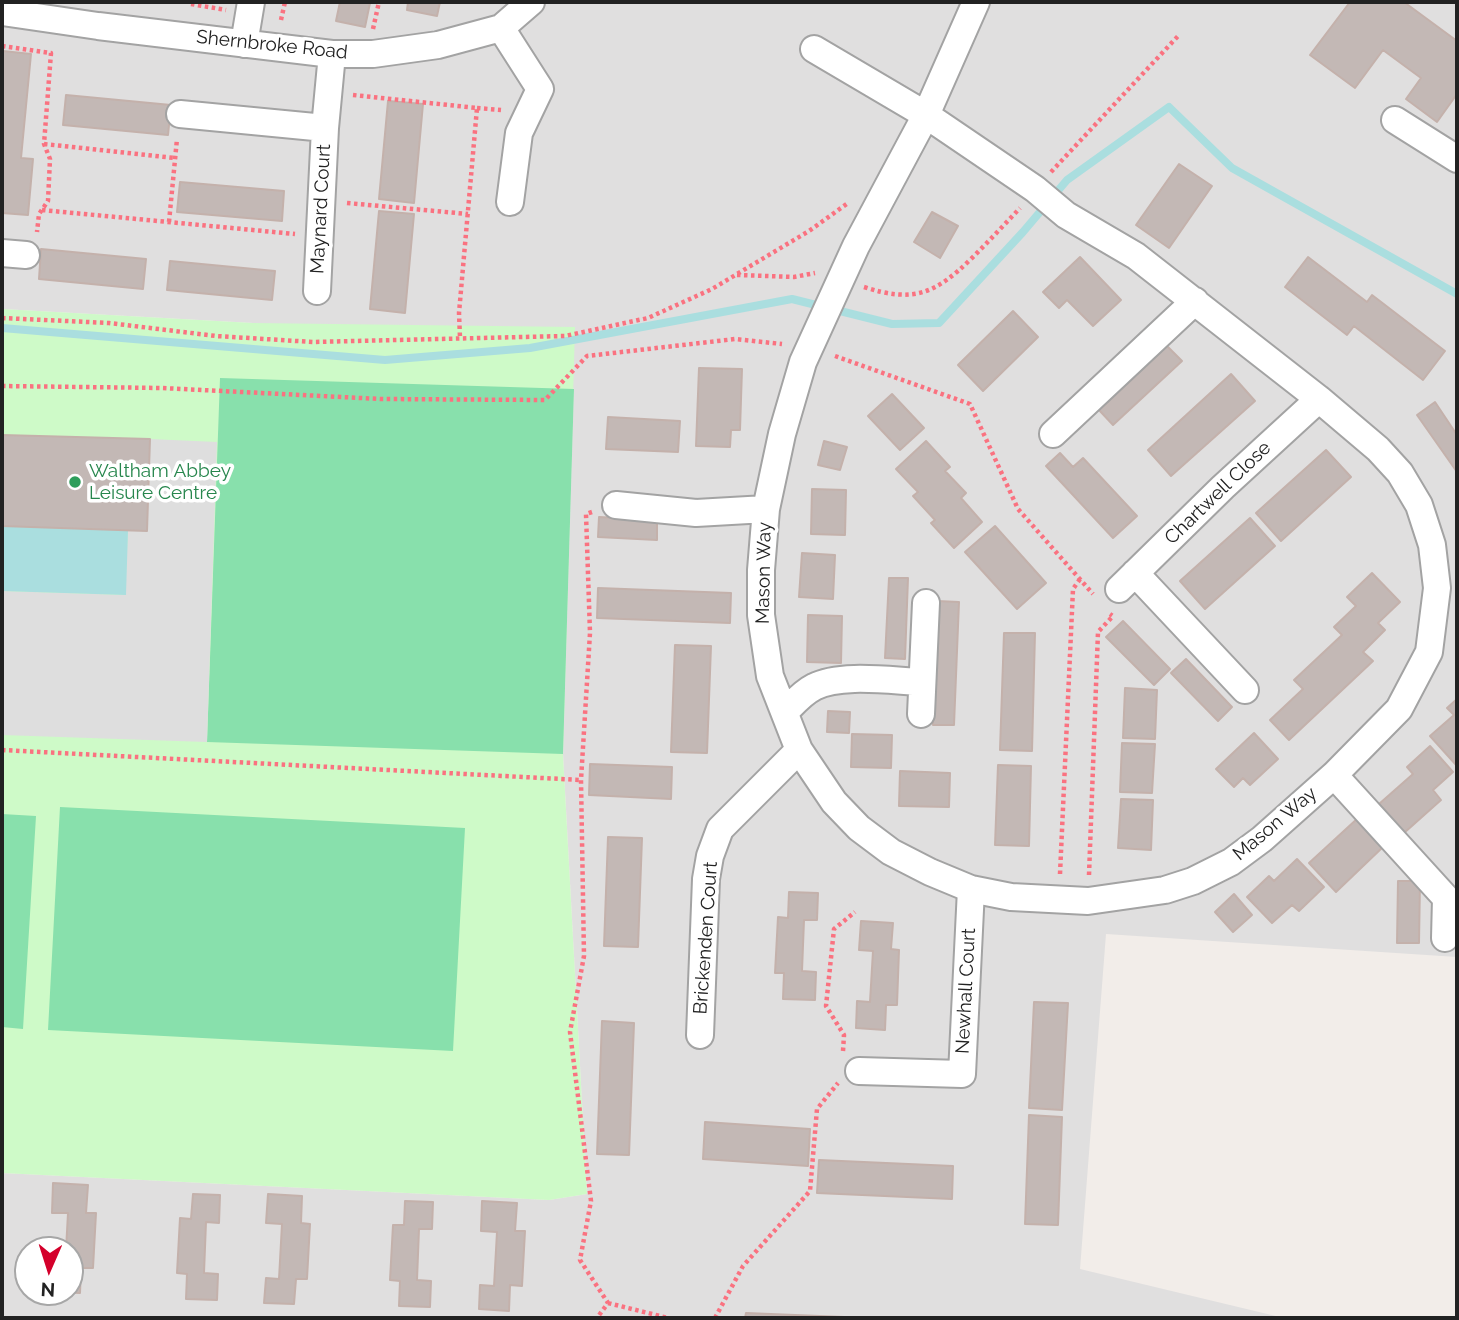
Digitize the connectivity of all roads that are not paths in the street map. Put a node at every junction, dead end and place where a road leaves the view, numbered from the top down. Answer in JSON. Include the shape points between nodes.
{"nodes":[{"id":1,"x":251,"y":2,"type":"edge"},
{"id":2,"x":531,"y":2,"type":"edge"},
{"id":3,"x":975,"y":2,"type":"edge"},
{"id":4,"x":2,"y":12,"type":"edge"},
{"id":5,"x":99,"y":14,"type":"edge"},
{"id":6,"x":501,"y":28,"type":"junction"},
{"id":7,"x":244,"y":44,"type":"junction"},
{"id":8,"x":814,"y":49,"type":"dead end"},
{"id":9,"x":332,"y":54,"type":"junction"},
{"id":10,"x":180,"y":114,"type":"road end"},
{"id":11,"x":926,"y":115,"type":"junction"},
{"id":12,"x":1395,"y":120,"type":"dead end"},
{"id":13,"x":325,"y":128,"type":"junction"},
{"id":14,"x":1457,"y":159,"type":"edge"},
{"id":15,"x":510,"y":202,"type":"dead end"},
{"id":16,"x":317,"y":291,"type":"dead end"},
{"id":17,"x":1195,"y":301,"type":"junction"},
{"id":18,"x":1319,"y":399,"type":"junction"},
{"id":19,"x":1054,"y":433,"type":"dead end"},
{"id":20,"x":617,"y":505,"type":"road end"},
{"id":21,"x":766,"y":509,"type":"junction"},
{"id":22,"x":926,"y":603,"type":"dead end"},
{"id":23,"x":922,"y":682,"type":"junction"},
{"id":24,"x":1245,"y":690,"type":"dead end"},
{"id":25,"x":785,"y":712,"type":"junction"},
{"id":26,"x":920,"y":714,"type":"dead end"},
{"id":27,"x":799,"y":750,"type":"junction"},
{"id":28,"x":1334,"y":775,"type":"junction"},
{"id":29,"x":971,"y":889,"type":"junction"},
{"id":30,"x":1445,"y":938,"type":"dead end"},
{"id":31,"x":700,"y":1035,"type":"dead end"},
{"id":32,"x":848,"y":1070,"type":"road end"}],
"edges":[{"from":1,"to":7,"type":"street"},
{"from":2,"to":6,"type":"street","name":"Shernbroke Road"},
{"from":3,"to":11,"type":"street","name":"Mason Way"},
{"from":4,"to":5,"type":"street","name":"Shernbroke Road"},
{"from":5,"to":7,"type":"street","name":"Shernbroke Road"},
{"from":6,"to":9,"type":"street","name":"Shernbroke Road","via":[[438,45]]},
{"from":6,"to":15,"type":"street","via":[[540,89],[519,133]]},
{"from":7,"to":9,"type":"street","name":"Shernbroke Road"},
{"from":8,"to":11,"type":"street"},
{"from":9,"to":13,"type":"street","name":"Maynard Court"},
{"from":10,"to":13,"type":"street","name":"Maynard Court"},
{"from":11,"to":17,"type":"street","name":"Mason Way"},
{"from":11,"to":21,"type":"street","name":"Mason Way","via":[[856,246],[819,343],[803,362]]},
{"from":12,"to":14,"type":"street"},
{"from":13,"to":16,"type":"street","name":"Maynard Court"},
{"from":17,"to":18,"type":"street","name":"Mason Way"},
{"from":17,"to":19,"type":"street"},
{"from":18,"to":24,"type":"street","name":"Chartwell Close","via":[[1114,592]]},
{"from":18,"to":28,"type":"street","name":"Mason Way","via":[[1400,473],[1419,505],[1432,545],[1437,588],[1429,652],[1399,709]]},
{"from":20,"to":21,"type":"street","via":[[696,513]]},
{"from":21,"to":25,"type":"street","name":"Mason Way","via":[[761,615],[771,676]]},
{"from":22,"to":23,"type":"street"},
{"from":23,"to":25,"type":"street","via":[[842,680],[817,685]]},
{"from":23,"to":26,"type":"street"},
{"from":25,"to":27,"type":"street","name":"Mason Way"},
{"from":27,"to":29,"type":"street","name":"Mason Way","via":[[834,802],[859,828],[891,852]]},
{"from":27,"to":31,"type":"street","name":"Brickenden Court","via":[[720,830],[710,856]]},
{"from":28,"to":29,"type":"street","name":"Mason Way","via":[[1231,862],[1165,890],[1088,901],[1011,897]]},
{"from":28,"to":30,"type":"street","via":[[1446,898]]},
{"from":29,"to":32,"type":"street","name":"Newhall Court","via":[[962,1074]]}]}
